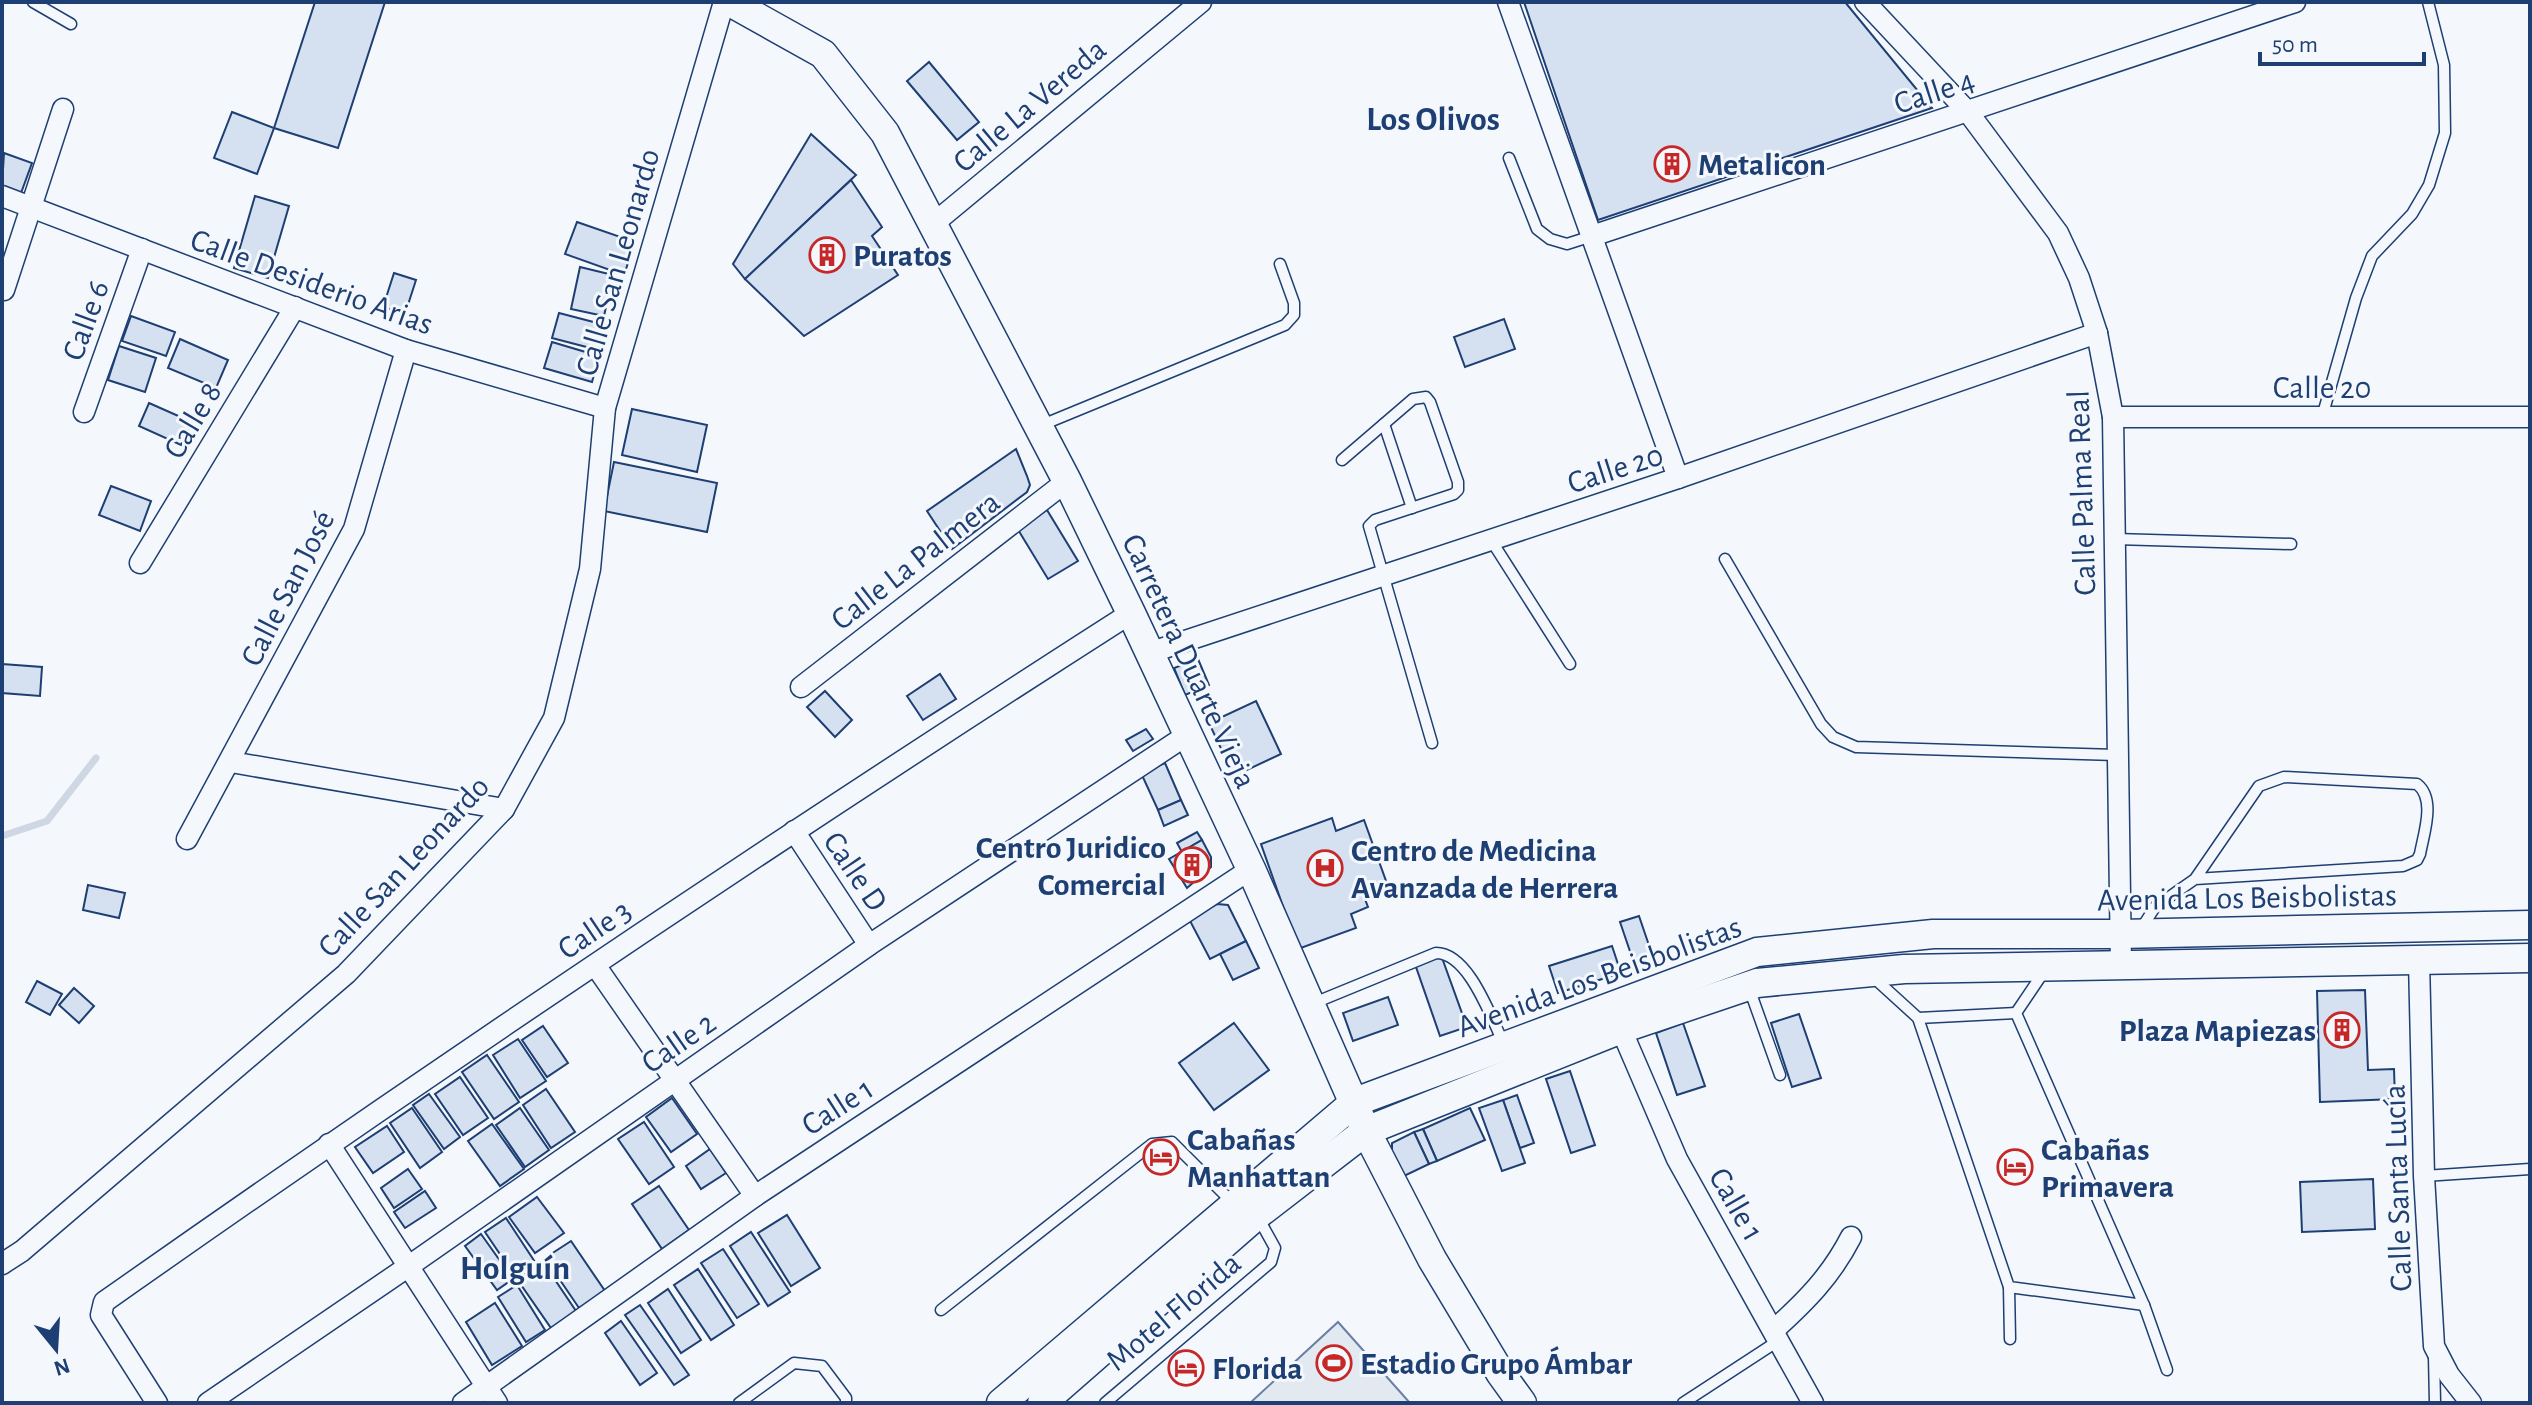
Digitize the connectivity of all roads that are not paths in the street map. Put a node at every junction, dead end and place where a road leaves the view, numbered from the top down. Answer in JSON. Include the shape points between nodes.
{"nodes":[{"id":1,"x":33,"y":2,"type":"edge"},
{"id":2,"x":724,"y":2,"type":"edge"},
{"id":3,"x":730,"y":2,"type":"edge"},
{"id":4,"x":1201,"y":2,"type":"edge"},
{"id":5,"x":1508,"y":2,"type":"edge"},
{"id":6,"x":1865,"y":2,"type":"edge"},
{"id":7,"x":2295,"y":2,"type":"edge"},
{"id":8,"x":2428,"y":2,"type":"edge"},
{"id":9,"x":71,"y":24,"type":"dead end"},
{"id":10,"x":63,"y":109,"type":"dead end"},
{"id":11,"x":1968,"y":112,"type":"junction"},
{"id":12,"x":1509,"y":158,"type":"dead end"},
{"id":13,"x":2,"y":196,"type":"edge"},
{"id":14,"x":31,"y":207,"type":"junction"},
{"id":15,"x":933,"y":224,"type":"junction"},
{"id":16,"x":1592,"y":236,"type":"junction"},
{"id":17,"x":142,"y":249,"type":"junction"},
{"id":18,"x":1280,"y":264,"type":"dead end"},
{"id":19,"x":4,"y":290,"type":"dead end"},
{"id":20,"x":295,"y":307,"type":"junction"},
{"id":21,"x":2097,"y":333,"type":"junction"},
{"id":22,"x":406,"y":350,"type":"junction"},
{"id":23,"x":605,"y":408,"type":"junction"},
{"id":24,"x":84,"y":412,"type":"dead end"},
{"id":25,"x":2113,"y":417,"type":"junction"},
{"id":26,"x":2322,"y":417,"type":"junction"},
{"id":27,"x":2530,"y":417,"type":"edge"},
{"id":28,"x":1384,"y":424,"type":"junction"},
{"id":29,"x":1038,"y":427,"type":"junction"},
{"id":30,"x":1342,"y":460,"type":"dead end"},
{"id":31,"x":1678,"y":478,"type":"junction"},
{"id":32,"x":1067,"y":481,"type":"junction"},
{"id":33,"x":1412,"y":508,"type":"junction"},
{"id":34,"x":2115,"y":539,"type":"junction"},
{"id":35,"x":1491,"y":540,"type":"junction"},
{"id":36,"x":2291,"y":544,"type":"dead end"},
{"id":37,"x":1725,"y":559,"type":"dead end"},
{"id":38,"x":140,"y":563,"type":"dead end"},
{"id":39,"x":1382,"y":576,"type":"junction"},
{"id":40,"x":1131,"y":613,"type":"junction"},
{"id":41,"x":1149,"y":653,"type":"junction"},
{"id":42,"x":1570,"y":664,"type":"dead end"},
{"id":43,"x":801,"y":687,"type":"dead end"},
{"id":44,"x":1187,"y":735,"type":"junction"},
{"id":45,"x":1432,"y":743,"type":"dead end"},
{"id":46,"x":2116,"y":755,"type":"junction"},
{"id":47,"x":231,"y":762,"type":"junction"},
{"id":48,"x":504,"y":809,"type":"junction"},
{"id":49,"x":794,"y":831,"type":"junction"},
{"id":50,"x":187,"y":839,"type":"dead end"},
{"id":51,"x":1251,"y":869,"type":"junction"},
{"id":52,"x":2195,"y":879,"type":"junction"},
{"id":53,"x":2530,"y":925,"type":"edge"},
{"id":54,"x":2129,"y":934,"type":"junction"},
{"id":55,"x":869,"y":945,"type":"junction"},
{"id":56,"x":2530,"y":958,"type":"edge"},
{"id":57,"x":2419,"y":960,"type":"junction"},
{"id":58,"x":595,"y":965,"type":"junction"},
{"id":59,"x":2121,"y":965,"type":"junction"},
{"id":60,"x":2047,"y":967,"type":"junction"},
{"id":61,"x":1866,"y":971,"type":"junction"},
{"id":62,"x":1749,"y":986,"type":"junction"},
{"id":63,"x":1312,"y":1004,"type":"junction"},
{"id":64,"x":2016,"y":1013,"type":"junction"},
{"id":65,"x":1918,"y":1018,"type":"junction"},
{"id":66,"x":1621,"y":1029,"type":"junction"},
{"id":67,"x":1505,"y":1046,"type":"junction"},
{"id":68,"x":1780,"y":1075,"type":"dead end"},
{"id":69,"x":676,"y":1080,"type":"junction"},
{"id":70,"x":1355,"y":1102,"type":"junction"},
{"id":71,"x":1366,"y":1131,"type":"junction"},
{"id":72,"x":329,"y":1144,"type":"junction"},
{"id":73,"x":2530,"y":1169,"type":"edge"},
{"id":74,"x":2424,"y":1176,"type":"junction"},
{"id":75,"x":755,"y":1196,"type":"junction"},
{"id":76,"x":1245,"y":1209,"type":"junction"},
{"id":77,"x":1851,"y":1237,"type":"dead end"},
{"id":78,"x":2,"y":1264,"type":"edge"},
{"id":79,"x":409,"y":1266,"type":"junction"},
{"id":80,"x":2009,"y":1287,"type":"junction"},
{"id":81,"x":2144,"y":1305,"type":"junction"},
{"id":82,"x":941,"y":1310,"type":"dead end"},
{"id":83,"x":1777,"y":1335,"type":"junction"},
{"id":84,"x":2010,"y":1339,"type":"dead end"},
{"id":85,"x":2434,"y":1346,"type":"junction"},
{"id":86,"x":2167,"y":1370,"type":"dead end"},
{"id":87,"x":492,"y":1395,"type":"edge"},
{"id":88,"x":157,"y":1403,"type":"edge"},
{"id":89,"x":208,"y":1403,"type":"edge"},
{"id":90,"x":463,"y":1403,"type":"edge"},
{"id":91,"x":739,"y":1403,"type":"edge"},
{"id":92,"x":846,"y":1403,"type":"edge"},
{"id":93,"x":1001,"y":1403,"type":"edge"},
{"id":94,"x":1042,"y":1403,"type":"edge"},
{"id":95,"x":1105,"y":1403,"type":"edge"},
{"id":96,"x":1522,"y":1403,"type":"edge"},
{"id":97,"x":1683,"y":1403,"type":"edge"},
{"id":98,"x":1813,"y":1403,"type":"edge"},
{"id":99,"x":2435,"y":1403,"type":"edge"},
{"id":100,"x":2471,"y":1403,"type":"edge"}],
"edges":[{"from":1,"to":9,"type":"lane"},
{"from":2,"to":23,"type":"street","name":"Calle San Leonardo"},
{"from":3,"to":15,"type":"main road","name":"Carretera Duarte Vieja","via":[[823,54],[885,133]]},
{"from":4,"to":15,"type":"street","name":"Calle La Vereda"},
{"from":5,"to":16,"type":"street"},
{"from":6,"to":11,"type":"street","name":"Calle Palma Real"},
{"from":7,"to":11,"type":"street","name":"Calle 4"},
{"from":8,"to":26,"type":"lane","via":[[2444,65],[2445,133],[2429,185],[2412,214],[2372,256]]},
{"from":10,"to":14,"type":"street"},
{"from":11,"to":16,"type":"street","name":"Calle 4"},
{"from":11,"to":21,"type":"street","name":"Calle Palma Real","via":[[2058,233]]},
{"from":12,"to":16,"type":"lane","via":[[1537,229],[1567,244]]},
{"from":13,"to":14,"type":"street","name":"Calle Desiderio Arias"},
{"from":14,"to":17,"type":"street","name":"Calle Desiderio Arias"},
{"from":14,"to":19,"type":"street"},
{"from":15,"to":29,"type":"main road","name":"Carretera Duarte Vieja"},
{"from":16,"to":31,"type":"street"},
{"from":17,"to":20,"type":"street","name":"Calle Desiderio Arias"},
{"from":17,"to":24,"type":"street","name":"Calle 6"},
{"from":18,"to":29,"type":"lane","via":[[1294,303],[1294,315],[1285,325]]},
{"from":20,"to":22,"type":"street","name":"Calle Desiderio Arias"},
{"from":20,"to":38,"type":"street","name":"Calle 8"},
{"from":21,"to":25,"type":"street","name":"Calle Palma Real"},
{"from":21,"to":31,"type":"street","name":"Calle 20"},
{"from":22,"to":23,"type":"street","name":"Calle Desiderio Arias"},
{"from":22,"to":47,"type":"street","name":"Calle San José","via":[[354,529]]},
{"from":23,"to":48,"type":"street","name":"Calle San Leonardo","via":[[590,569],[554,718]]},
{"from":25,"to":26,"type":"street","name":"Calle 20"},
{"from":25,"to":34,"type":"street","name":"Calle Palma Real"},
{"from":26,"to":27,"type":"street","name":"Calle 20"},
{"from":28,"to":30,"type":"lane"},
{"from":28,"to":33,"type":"lane"},
{"from":28,"to":33,"type":"lane","via":[[1413,399],[1426,397],[1458,482],[1454,494]]},
{"from":29,"to":32,"type":"main road","name":"Carretera Duarte Vieja"},
{"from":31,"to":35,"type":"street","name":"Calle 20"},
{"from":32,"to":40,"type":"main road","name":"Carretera Duarte Vieja"},
{"from":32,"to":43,"type":"street","name":"Calle La Palmera"},
{"from":33,"to":39,"type":"lane","via":[[1369,526]]},
{"from":34,"to":36,"type":"lane"},
{"from":34,"to":46,"type":"street","name":"Calle Palma Real"},
{"from":35,"to":39,"type":"street","name":"Calle 20"},
{"from":35,"to":42,"type":"lane"},
{"from":37,"to":46,"type":"lane","via":[[1821,724],[1844,743]]},
{"from":39,"to":41,"type":"street","name":"Calle 20"},
{"from":39,"to":45,"type":"lane"},
{"from":40,"to":41,"type":"main road","name":"Carretera Duarte Vieja"},
{"from":40,"to":49,"type":"street","name":"Calle 3"},
{"from":41,"to":44,"type":"main road","name":"Carretera Duarte Vieja"},
{"from":44,"to":51,"type":"main road","name":"Carretera Duarte Vieja"},
{"from":44,"to":55,"type":"street","name":"Calle 2"},
{"from":46,"to":54,"type":"street","name":"Calle Palma Real"},
{"from":47,"to":48,"type":"street"},
{"from":47,"to":50,"type":"street","name":"Calle San José"},
{"from":48,"to":78,"type":"street","name":"Calle San Leonardo","via":[[346,974]]},
{"from":49,"to":55,"type":"street","name":"Calle D"},
{"from":49,"to":58,"type":"street","name":"Calle 3"},
{"from":51,"to":63,"type":"main road","name":"Carretera Duarte Vieja"},
{"from":51,"to":75,"type":"street","name":"Calle 1"},
{"from":52,"to":52,"type":"lane","via":[[2248,799],[2271,780],[2417,784],[2428,799],[2420,854],[2403,866]]},
{"from":52,"to":54,"type":"lane","via":[[2155,907]]},
{"from":53,"to":54,"type":"main road","name":"Avenida Los Beisbolistas"},
{"from":54,"to":59,"type":"street","name":"Calle Palma Real"},
{"from":54,"to":67,"type":"main road","name":"Avenida Los Beisbolistas","via":[[1933,934],[1757,952]]},
{"from":55,"to":69,"type":"street","name":"Calle 2"},
{"from":56,"to":57,"type":"main road","name":"Avenida Los Beisbolistas"},
{"from":57,"to":59,"type":"main road","name":"Avenida Los Beisbolistas"},
{"from":57,"to":74,"type":"street","name":"Calle Santa Lucía"},
{"from":58,"to":69,"type":"street"},
{"from":58,"to":72,"type":"street","name":"Calle 3"},
{"from":59,"to":60,"type":"main road","name":"Avenida Los Beisbolistas"},
{"from":60,"to":61,"type":"main road","name":"Avenida Los Beisbolistas"},
{"from":60,"to":64,"type":"lane"},
{"from":61,"to":62,"type":"main road","name":"Avenida Los Beisbolistas"},
{"from":61,"to":65,"type":"lane"},
{"from":62,"to":66,"type":"main road","name":"Avenida Los Beisbolistas"},
{"from":62,"to":68,"type":"lane"},
{"from":63,"to":67,"type":"lane","via":[[1447,953],[1466,971]]},
{"from":63,"to":70,"type":"main road","name":"Carretera Duarte Vieja"},
{"from":64,"to":65,"type":"lane"},
{"from":64,"to":81,"type":"lane"},
{"from":65,"to":80,"type":"lane"},
{"from":66,"to":71,"type":"main road","name":"Avenida Los Beisbolistas"},
{"from":66,"to":83,"type":"street","name":"Calle 1","via":[[1677,1159]]},
{"from":67,"to":70,"type":"main road","name":"Avenida Los Beisbolistas"},
{"from":69,"to":75,"type":"street"},
{"from":69,"to":79,"type":"street","name":"Calle 2"},
{"from":70,"to":71,"type":"main road","name":"Carretera Duarte Vieja"},
{"from":70,"to":76,"type":"main road","name":"Avenida Los Beisbolistas"},
{"from":71,"to":76,"type":"main road","name":"Avenida Los Beisbolistas"},
{"from":71,"to":96,"type":"main road","name":"Carretera Duarte Vieja","via":[[1432,1259]]},
{"from":72,"to":79,"type":"street"},
{"from":72,"to":88,"type":"street","name":"Calle 3","via":[[104,1302],[101,1315]]},
{"from":73,"to":74,"type":"lane"},
{"from":74,"to":85,"type":"street","name":"Calle Santa Lucía"},
{"from":75,"to":87,"type":"street","name":"Calle 1"},
{"from":76,"to":82,"type":"lane","via":[[1172,1142],[1152,1144]]},
{"from":76,"to":93,"type":"main road","name":"Avenida Los Beisbolistas"},
{"from":76,"to":94,"type":"main road","name":"Avenida Los Beisbolistas"},
{"from":76,"to":95,"type":"lane","name":"Motel Florida","via":[[1275,1248],[1271,1262]]},
{"from":77,"to":83,"type":"street","via":[[1836,1266]]},
{"from":79,"to":87,"type":"street"},
{"from":79,"to":89,"type":"street","name":"Calle 2"},
{"from":80,"to":81,"type":"lane"},
{"from":80,"to":84,"type":"lane"},
{"from":81,"to":86,"type":"lane"},
{"from":83,"to":97,"type":"lane"},
{"from":83,"to":98,"type":"street","name":"Calle 1"},
{"from":85,"to":99,"type":"lane"},
{"from":85,"to":100,"type":"street","name":"Calle Santa Lucía"},
{"from":87,"to":90,"type":"street","name":"Calle 1"},
{"from":91,"to":92,"type":"lane","via":[[794,1363],[822,1366]]}]}
